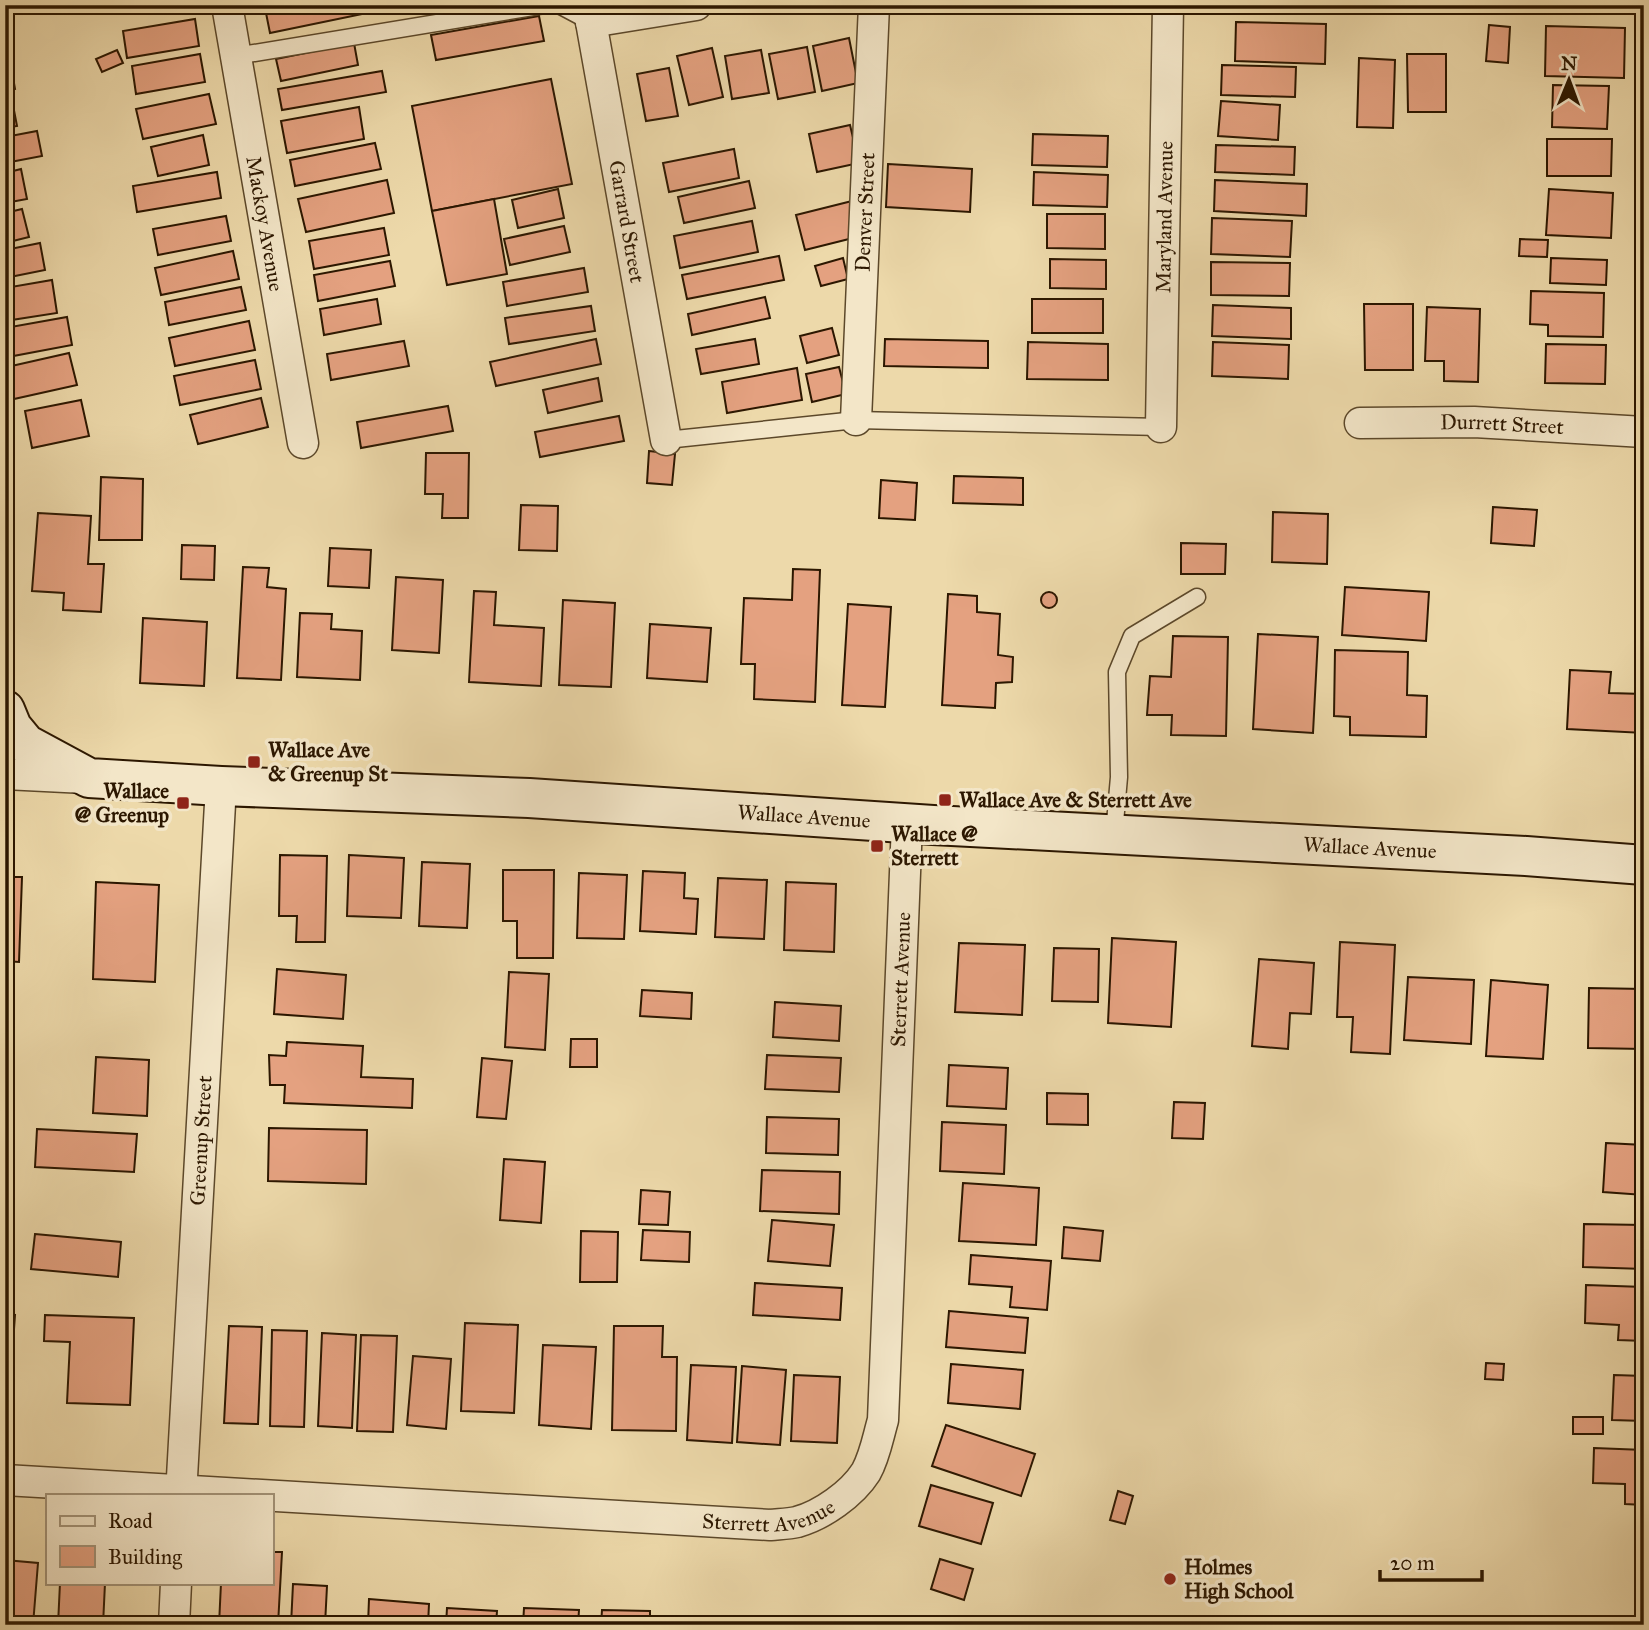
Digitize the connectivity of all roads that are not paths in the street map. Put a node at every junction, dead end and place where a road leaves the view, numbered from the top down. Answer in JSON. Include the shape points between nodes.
{"nodes":[{"id":1,"x":227,"y":5,"type":"edge"},
{"id":2,"x":545,"y":5,"type":"edge"},
{"id":3,"x":559,"y":5,"type":"edge"},
{"id":4,"x":696,"y":5,"type":"edge"},
{"id":5,"x":874,"y":5,"type":"edge"},
{"id":6,"x":1168,"y":5,"type":"edge"},
{"id":7,"x":589,"y":14,"type":"edge"},
{"id":8,"x":236,"y":56,"type":"junction"},
{"id":9,"x":856,"y":420,"type":"junction"},
{"id":10,"x":1360,"y":424,"type":"dead end"},
{"id":11,"x":1161,"y":427,"type":"joint"},
{"id":12,"x":1644,"y":432,"type":"edge"},
{"id":13,"x":666,"y":440,"type":"joint"},
{"id":14,"x":303,"y":443,"type":"dead end"},
{"id":15,"x":1197,"y":597,"type":"dead end"},
{"id":16,"x":5,"y":710,"type":"edge"},
{"id":17,"x":5,"y":774,"type":"edge"},
{"id":18,"x":89,"y":778,"type":"junction"},
{"id":19,"x":221,"y":786,"type":"junction"},
{"id":20,"x":907,"y":823,"type":"junction"},
{"id":21,"x":1114,"y":834,"type":"junction"},
{"id":22,"x":1644,"y":865,"type":"edge"},
{"id":23,"x":5,"y":1480,"type":"edge"},
{"id":24,"x":181,"y":1492,"type":"edge"},
{"id":25,"x":217,"y":1494,"type":"edge"},
{"id":26,"x":273,"y":1497,"type":"edge"},
{"id":27,"x":176,"y":1584,"type":"edge"},
{"id":28,"x":174,"y":1625,"type":"edge"}],
"edges":[{"from":1,"to":8,"type":"street","name":"Mackoy Avenue"},
{"from":2,"to":8,"type":"lane"},
{"from":3,"to":7,"type":"lane"},
{"from":4,"to":7,"type":"street"},
{"from":5,"to":9,"type":"street","name":"Denver Street"},
{"from":6,"to":11,"type":"street","name":"Maryland Avenue"},
{"from":7,"to":13,"type":"street","name":"Garrard Street"},
{"from":8,"to":14,"type":"street","name":"Mackoy Avenue"},
{"from":9,"to":11,"type":"lane"},
{"from":9,"to":13,"type":"lane"},
{"from":10,"to":12,"type":"street","name":"Durrett Street","via":[[1474,422]]},
{"from":15,"to":21,"type":"lane","via":[[1132,636],[1122,657],[1117,672],[1119,778]]},
{"from":16,"to":18,"type":"street","via":[[26,744]]},
{"from":17,"to":18,"type":"street","name":"Wallace Avenue"},
{"from":18,"to":19,"type":"street","name":"Wallace Avenue"},
{"from":19,"to":20,"type":"street","name":"Wallace Avenue","via":[[529,798]]},
{"from":19,"to":24,"type":"street","name":"Greenup Street"},
{"from":20,"to":21,"type":"street","name":"Wallace Avenue"},
{"from":20,"to":26,"type":"street","name":"Sterrett Avenue","via":[[883,1420],[865,1473],[844,1496],[804,1519],[770,1525]]},
{"from":21,"to":22,"type":"street","name":"Wallace Avenue"},
{"from":23,"to":24,"type":"street","name":"Sterrett Avenue"},
{"from":24,"to":25,"type":"street","name":"Sterrett Avenue"},
{"from":27,"to":28,"type":"street"}]}
